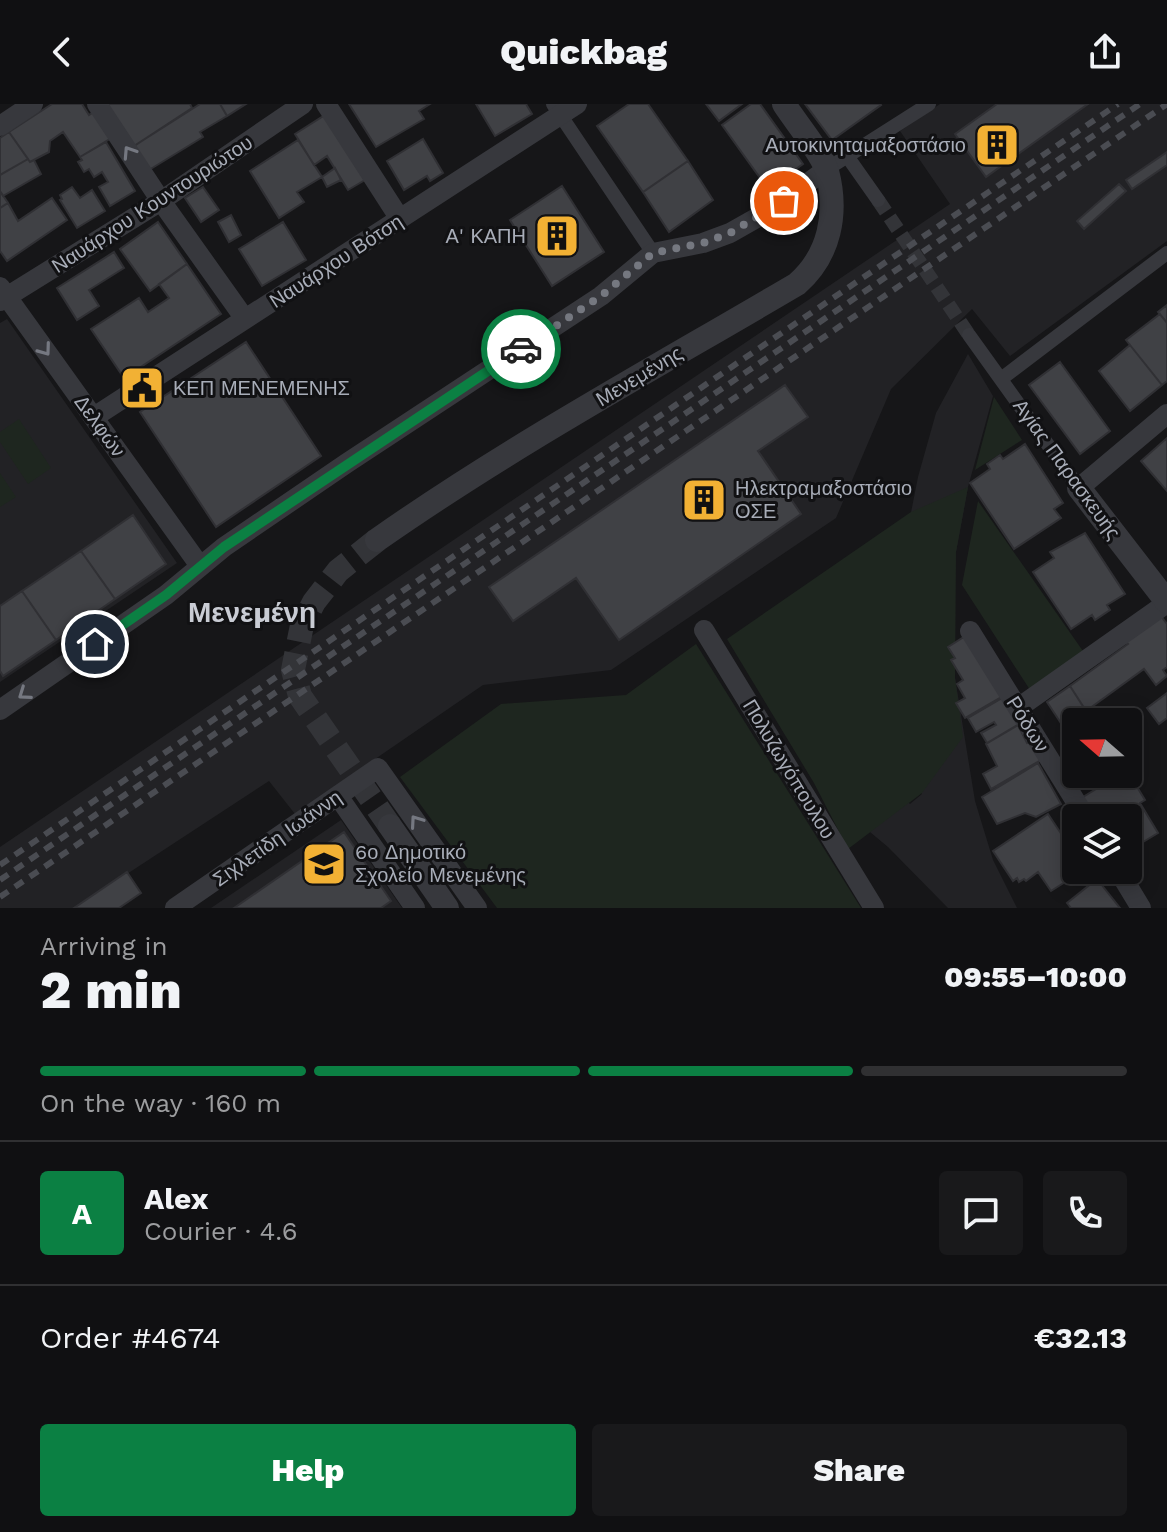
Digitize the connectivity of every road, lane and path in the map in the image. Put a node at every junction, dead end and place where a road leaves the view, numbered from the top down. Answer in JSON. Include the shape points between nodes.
{"nodes":[{"id":1,"x":33,"y":104,"type":"edge"},
{"id":2,"x":97,"y":104,"type":"edge"},
{"id":3,"x":303,"y":104,"type":"edge"},
{"id":4,"x":326,"y":104,"type":"edge"},
{"id":5,"x":784,"y":104,"type":"edge"},
{"id":6,"x":929,"y":104,"type":"edge"},
{"id":7,"x":564,"y":108,"type":"edge"},
{"id":8,"x":0,"y":126,"type":"edge"},
{"id":9,"x":837,"y":162,"type":"junction"},
{"id":10,"x":878,"y":200,"type":"tunnel mouth"},
{"id":11,"x":161,"y":201,"type":"junction"},
{"id":12,"x":400,"y":219,"type":"junction"},
{"id":13,"x":653,"y":253,"type":"junction"},
{"id":14,"x":1167,"y":253,"type":"edge"},
{"id":15,"x":2,"y":295,"type":"edge"},
{"id":16,"x":245,"y":319,"type":"junction"},
{"id":17,"x":969,"y":335,"type":"tunnel mouth"},
{"id":18,"x":1001,"y":379,"type":"junction"},
{"id":19,"x":1167,"y":414,"type":"edge"},
{"id":20,"x":94,"y":417,"type":"junction"},
{"id":21,"x":1079,"y":488,"type":"junction"},
{"id":22,"x":377,"y":540,"type":"tunnel mouth"},
{"id":23,"x":200,"y":566,"type":"junction"},
{"id":24,"x":1167,"y":603,"type":"edge"},
{"id":25,"x":704,"y":630,"type":"dead end"},
{"id":26,"x":970,"y":631,"type":"dead end"},
{"id":27,"x":1018,"y":708,"type":"junction"},
{"id":28,"x":0,"y":710,"type":"edge"},
{"id":29,"x":338,"y":796,"type":"junction"},
{"id":30,"x":1077,"y":804,"type":"edge"},
{"id":31,"x":390,"y":826,"type":"tunnel mouth"},
{"id":32,"x":1126,"y":884,"type":"edge"},
{"id":33,"x":175,"y":908,"type":"edge"},
{"id":34,"x":415,"y":908,"type":"edge"},
{"id":35,"x":447,"y":908,"type":"edge"},
{"id":36,"x":477,"y":908,"type":"edge"},
{"id":37,"x":874,"y":908,"type":"edge"},
{"id":38,"x":1141,"y":908,"type":"edge"}],
"edges":[{"from":1,"to":8,"type":"street"},
{"from":11,"to":2,"type":"street","one_way":true},
{"from":3,"to":11,"type":"street","name":"Ναυάρχου Κουντουριώτου"},
{"from":4,"to":12,"type":"street"},
{"from":5,"to":9,"type":"street"},
{"from":6,"to":9,"type":"street"},
{"from":7,"to":12,"type":"street","name":"Ναυάρχου Βότση"},
{"from":7,"to":13,"type":"street"},
{"from":9,"to":10,"type":"street"},
{"from":9,"to":13,"type":"street","via":[[743,227],[703,243]]},
{"from":9,"to":22,"type":"street","name":"Μενεμένης","via":[[827,243],[797,284]]},
{"from":11,"to":15,"type":"street","name":"Ναυάρχου Κουντουριώτου"},
{"from":11,"to":16,"type":"street"},
{"from":12,"to":16,"type":"street","name":"Ναυάρχου Βότση"},
{"from":13,"to":23,"type":"street","via":[[601,296]]},
{"from":14,"to":18,"type":"street"},
{"from":15,"to":20,"type":"street","name":"Δελφών","one_way":true},
{"from":16,"to":20,"type":"street","name":"Ναυάρχου Βότση"},
{"from":17,"to":18,"type":"street","name":"Αγίας Παρασκευής"},
{"from":18,"to":21,"type":"street","name":"Αγίας Παρασκευής"},
{"from":19,"to":21,"type":"street"},
{"from":20,"to":23,"type":"street","name":"Δελφών"},
{"from":21,"to":24,"type":"street","name":"Αγίας Παρασκευής"},
{"from":23,"to":28,"type":"street","one_way":true},
{"from":24,"to":27,"type":"street"},
{"from":25,"to":37,"type":"street","name":"Πολυζωγόπουλου"},
{"from":26,"to":27,"type":"street","name":"Ρόδων"},
{"from":27,"to":30,"type":"street","name":"Ρόδων"},
{"from":29,"to":33,"type":"street","name":"Σιχλετίδη Ιωάννη"},
{"from":29,"to":34,"type":"street"},
{"from":36,"to":29,"type":"street","name":"Σιχλετίδη Ιωάννη","one_way":true,"via":[[378,768]]},
{"from":31,"to":35,"type":"street"},
{"from":32,"to":38,"type":"street"}]}
